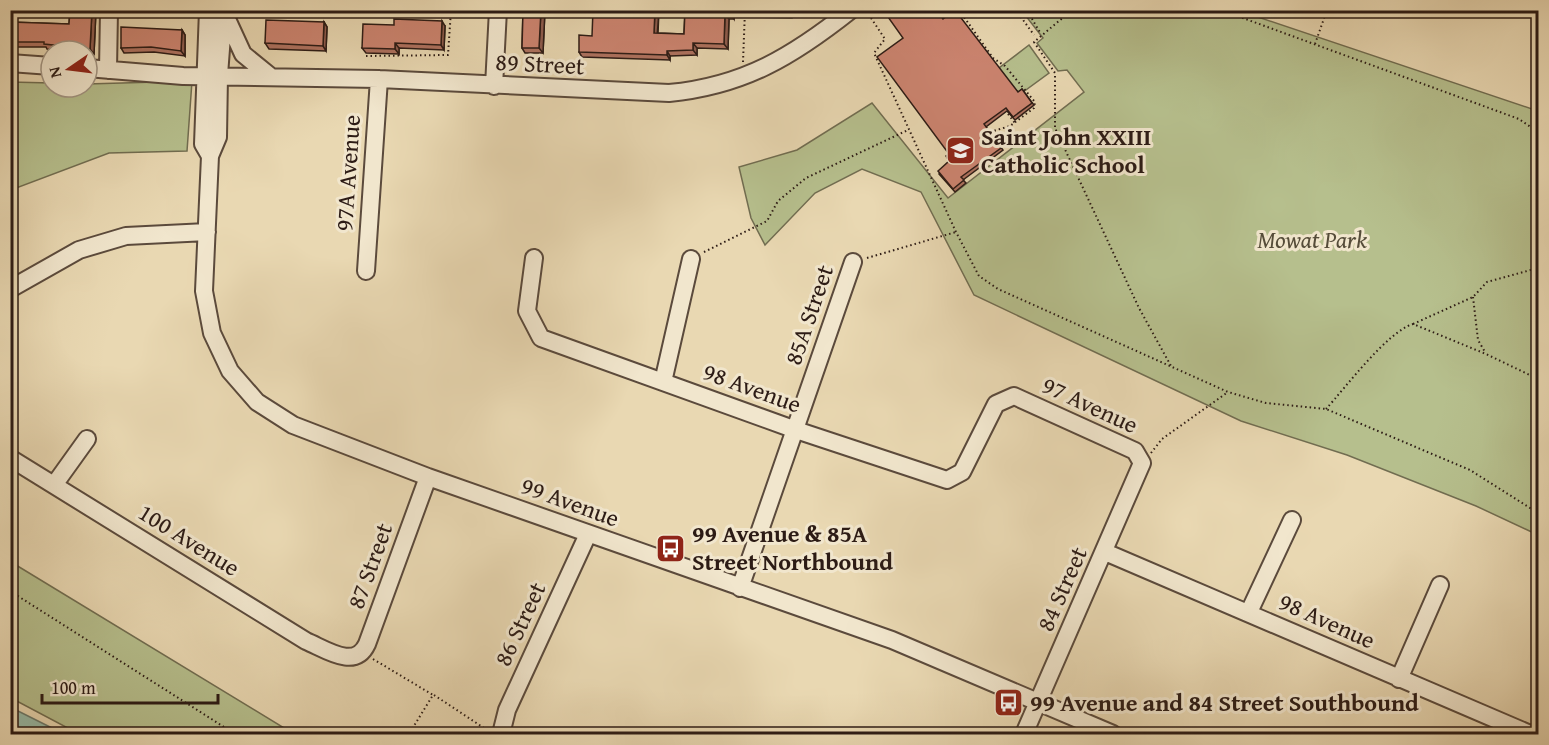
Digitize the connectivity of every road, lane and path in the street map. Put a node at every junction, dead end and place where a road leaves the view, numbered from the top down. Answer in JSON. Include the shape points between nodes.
{"nodes":[{"id":1,"x":109,"y":10,"type":"edge"},
{"id":2,"x":208,"y":10,"type":"edge"},
{"id":3,"x":451,"y":10,"type":"edge"},
{"id":4,"x":498,"y":10,"type":"edge"},
{"id":5,"x":745,"y":10,"type":"edge"},
{"id":6,"x":851,"y":10,"type":"edge"},
{"id":7,"x":957,"y":10,"type":"edge"},
{"id":8,"x":1016,"y":10,"type":"edge"},
{"id":9,"x":1072,"y":10,"type":"edge"},
{"id":10,"x":1221,"y":10,"type":"edge"},
{"id":11,"x":1327,"y":10,"type":"edge"},
{"id":12,"x":224,"y":11,"type":"edge"},
{"id":13,"x":871,"y":18,"type":"dead end"},
{"id":14,"x":943,"y":18,"type":"edge"},
{"id":15,"x":1041,"y":34,"type":"junction"},
{"id":16,"x":1034,"y":35,"type":"dead end"},
{"id":17,"x":1315,"y":44,"type":"junction"},
{"id":18,"x":366,"y":56,"type":"edge"},
{"id":19,"x":10,"y":63,"type":"edge"},
{"id":20,"x":39,"y":65,"type":"edge"},
{"id":21,"x":99,"y":69,"type":"edge"},
{"id":22,"x":108,"y":70,"type":"junction"},
{"id":23,"x":212,"y":75,"type":"junction"},
{"id":24,"x":270,"y":76,"type":"junction"},
{"id":25,"x":743,"y":78,"type":"junction"},
{"id":26,"x":378,"y":79,"type":"junction"},
{"id":27,"x":495,"y":86,"type":"junction"},
{"id":28,"x":1008,"y":114,"type":"edge"},
{"id":29,"x":1015,"y":123,"type":"junction"},
{"id":30,"x":908,"y":130,"type":"junction"},
{"id":31,"x":990,"y":132,"type":"edge"},
{"id":32,"x":1539,"y":132,"type":"edge"},
{"id":33,"x":207,"y":232,"type":"junction"},
{"id":34,"x":956,"y":232,"type":"junction"},
{"id":35,"x":534,"y":258,"type":"dead end"},
{"id":36,"x":691,"y":259,"type":"joint"},
{"id":37,"x":853,"y":262,"type":"joint"},
{"id":38,"x":1539,"y":268,"type":"edge"},
{"id":39,"x":366,"y":271,"type":"dead end"},
{"id":40,"x":10,"y":289,"type":"edge"},
{"id":41,"x":1473,"y":297,"type":"junction"},
{"id":42,"x":1413,"y":324,"type":"junction"},
{"id":43,"x":1486,"y":354,"type":"junction"},
{"id":44,"x":1171,"y":366,"type":"junction"},
{"id":45,"x":1539,"y":380,"type":"edge"},
{"id":46,"x":663,"y":382,"type":"junction"},
{"id":47,"x":1228,"y":392,"type":"junction"},
{"id":48,"x":1326,"y":409,"type":"junction"},
{"id":49,"x":796,"y":430,"type":"junction"},
{"id":50,"x":87,"y":439,"type":"dead end"},
{"id":51,"x":10,"y":458,"type":"edge"},
{"id":52,"x":1142,"y":463,"type":"junction"},
{"id":53,"x":428,"y":477,"type":"junction"},
{"id":54,"x":946,"y":480,"type":"joint"},
{"id":55,"x":54,"y":485,"type":"junction"},
{"id":56,"x":1539,"y":513,"type":"edge"},
{"id":57,"x":1292,"y":520,"type":"dead end"},
{"id":58,"x":588,"y":534,"type":"junction"},
{"id":59,"x":1105,"y":552,"type":"junction"},
{"id":60,"x":1440,"y":585,"type":"dead end"},
{"id":61,"x":740,"y":588,"type":"junction"},
{"id":62,"x":10,"y":591,"type":"edge"},
{"id":63,"x":1249,"y":612,"type":"junction"},
{"id":64,"x":363,"y":653,"type":"junction"},
{"id":65,"x":1399,"y":679,"type":"junction"},
{"id":66,"x":433,"y":695,"type":"junction"},
{"id":67,"x":1038,"y":702,"type":"junction"},
{"id":68,"x":236,"y":735,"type":"edge"},
{"id":69,"x":409,"y":735,"type":"edge"},
{"id":70,"x":494,"y":735,"type":"edge"},
{"id":71,"x":501,"y":735,"type":"edge"},
{"id":72,"x":1024,"y":735,"type":"edge"},
{"id":73,"x":1113,"y":735,"type":"edge"},
{"id":74,"x":1530,"y":735,"type":"edge"}],
"edges":[{"from":1,"to":22,"type":"street"},
{"from":2,"to":23,"type":"street","name":"99 Avenue"},
{"from":3,"to":18,"type":"path","via":[[448,55]]},
{"from":4,"to":27,"type":"street"},
{"from":5,"to":25,"type":"path"},
{"from":6,"to":25,"type":"street","name":"89 Street","via":[[787,56]]},
{"from":7,"to":14,"type":"path"},
{"from":7,"to":29,"type":"path","via":[[993,58],[1005,66],[1035,102],[1034,108]]},
{"from":8,"to":15,"type":"path","via":[[1032,19]]},
{"from":8,"to":16,"type":"path"},
{"from":9,"to":15,"type":"path"},
{"from":10,"to":17,"type":"path"},
{"from":11,"to":17,"type":"path"},
{"from":12,"to":23,"type":"street","name":"99 Avenue"},
{"from":12,"to":24,"type":"street","via":[[243,54]]},
{"from":13,"to":30,"type":"path","via":[[885,39],[874,53]]},
{"from":15,"to":44,"type":"path","via":[[1034,42],[1055,73],[1055,128],[1139,308]]},
{"from":17,"to":32,"type":"path","via":[[1519,119]]},
{"from":19,"to":20,"type":"street"},
{"from":21,"to":22,"type":"street","name":"89 Street"},
{"from":22,"to":23,"type":"street","name":"89 Street"},
{"from":23,"to":24,"type":"street","name":"89 Street"},
{"from":23,"to":33,"type":"street","name":"99 Avenue","via":[[203,144],[210,156]]},
{"from":24,"to":26,"type":"street","name":"89 Street"},
{"from":25,"to":27,"type":"street","name":"89 Street","via":[[715,87],[662,93]]},
{"from":26,"to":27,"type":"street","name":"89 Street"},
{"from":26,"to":39,"type":"street","name":"97A Avenue"},
{"from":28,"to":29,"type":"path"},
{"from":29,"to":31,"type":"path"},
{"from":30,"to":34,"type":"path"},
{"from":30,"to":36,"type":"path","via":[[806,177],[778,201],[767,221]]},
{"from":33,"to":40,"type":"street","via":[[126,237],[79,250]]},
{"from":33,"to":53,"type":"street","name":"99 Avenue","via":[[204,291],[212,333],[230,371],[257,402],[293,425]]},
{"from":34,"to":37,"type":"path"},
{"from":34,"to":44,"type":"path","via":[[979,276],[998,289]]},
{"from":35,"to":46,"type":"street","name":"98 Avenue","via":[[527,311],[541,338]]},
{"from":36,"to":46,"type":"street"},
{"from":37,"to":49,"type":"street","name":"85A Street"},
{"from":38,"to":41,"type":"path","via":[[1487,282]]},
{"from":41,"to":42,"type":"path"},
{"from":41,"to":43,"type":"path","via":[[1478,340]]},
{"from":42,"to":43,"type":"path"},
{"from":42,"to":48,"type":"path","via":[[1402,327]]},
{"from":43,"to":45,"type":"path"},
{"from":44,"to":47,"type":"path"},
{"from":46,"to":49,"type":"street","name":"98 Avenue"},
{"from":47,"to":48,"type":"path","via":[[1266,403]]},
{"from":47,"to":52,"type":"path","via":[[1162,439]]},
{"from":48,"to":56,"type":"path","via":[[1470,470]]},
{"from":49,"to":54,"type":"street","name":"98 Avenue"},
{"from":49,"to":61,"type":"street","name":"85A Street"},
{"from":50,"to":55,"type":"street"},
{"from":51,"to":55,"type":"street","name":"100 Avenue"},
{"from":52,"to":54,"type":"street","name":"97 Avenue","via":[[1135,451],[1014,396],[996,404],[962,472]]},
{"from":52,"to":59,"type":"street","name":"84 Street"},
{"from":53,"to":58,"type":"street","name":"99 Avenue"},
{"from":53,"to":64,"type":"street","name":"87 Street"},
{"from":55,"to":64,"type":"street","name":"100 Avenue","via":[[306,641],[346,658]]},
{"from":57,"to":63,"type":"street"},
{"from":58,"to":61,"type":"street","name":"99 Avenue"},
{"from":58,"to":71,"type":"street","name":"86 Street","via":[[507,710]]},
{"from":59,"to":63,"type":"street","name":"98 Avenue"},
{"from":59,"to":67,"type":"street","name":"84 Street"},
{"from":60,"to":65,"type":"street"},
{"from":61,"to":67,"type":"street","name":"99 Avenue","via":[[892,640]]},
{"from":62,"to":68,"type":"path"},
{"from":63,"to":65,"type":"street","name":"98 Avenue"},
{"from":64,"to":66,"type":"path"},
{"from":65,"to":74,"type":"street","name":"98 Avenue"},
{"from":66,"to":69,"type":"path"},
{"from":66,"to":70,"type":"path"},
{"from":67,"to":72,"type":"street","name":"84 Street"},
{"from":67,"to":73,"type":"street","name":"99 Avenue"}]}
